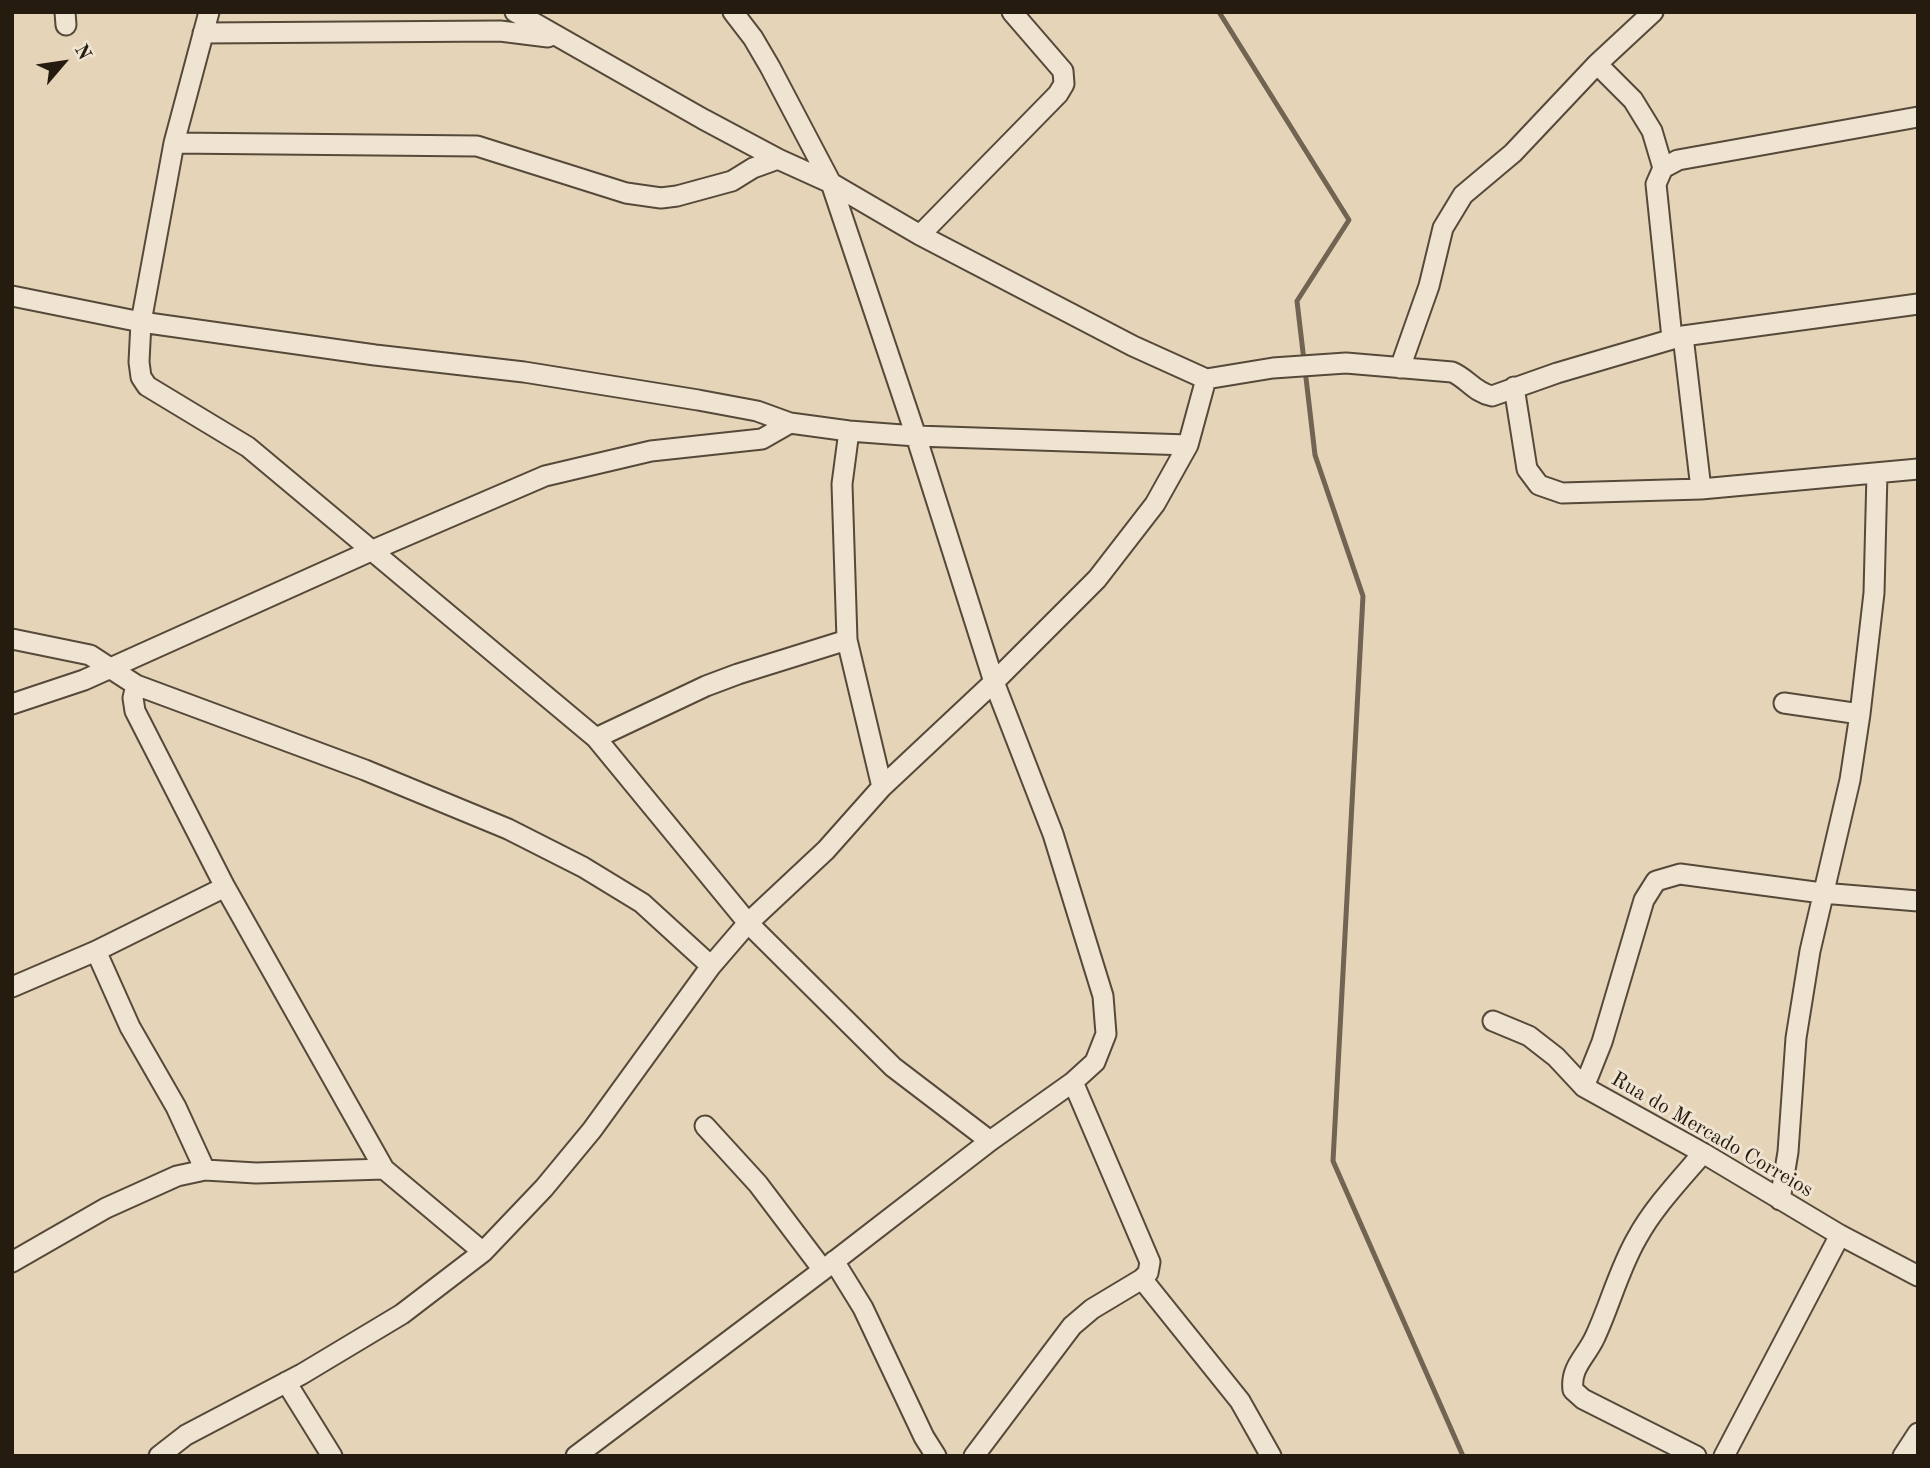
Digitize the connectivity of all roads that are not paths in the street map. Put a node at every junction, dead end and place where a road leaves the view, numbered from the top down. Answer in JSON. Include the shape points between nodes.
{"nodes":[{"id":1,"x":209,"y":12,"type":"edge"},
{"id":2,"x":515,"y":12,"type":"edge"},
{"id":3,"x":733,"y":12,"type":"edge"},
{"id":4,"x":1012,"y":12,"type":"edge"},
{"id":5,"x":1653,"y":12,"type":"edge"},
{"id":6,"x":203,"y":33,"type":"junction"},
{"id":7,"x":557,"y":38,"type":"junction"},
{"id":8,"x":1597,"y":64,"type":"junction"},
{"id":9,"x":1918,"y":117,"type":"edge"},
{"id":10,"x":174,"y":143,"type":"junction"},
{"id":11,"x":778,"y":159,"type":"junction"},
{"id":12,"x":1663,"y":168,"type":"junction"},
{"id":13,"x":831,"y":183,"type":"junction"},
{"id":14,"x":920,"y":235,"type":"junction"},
{"id":15,"x":12,"y":296,"type":"edge"},
{"id":16,"x":1918,"y":304,"type":"edge"},
{"id":17,"x":141,"y":322,"type":"junction"},
{"id":18,"x":1677,"y":337,"type":"junction"},
{"id":19,"x":1400,"y":368,"type":"junction"},
{"id":20,"x":1206,"y":379,"type":"junction"},
{"id":21,"x":1514,"y":387,"type":"junction"},
{"id":22,"x":790,"y":423,"type":"junction"},
{"id":23,"x":849,"y":431,"type":"junction"},
{"id":24,"x":916,"y":436,"type":"junction"},
{"id":25,"x":1188,"y":445,"type":"junction"},
{"id":26,"x":1918,"y":469,"type":"edge"},
{"id":27,"x":1877,"y":473,"type":"junction"},
{"id":28,"x":1701,"y":489,"type":"junction"},
{"id":29,"x":373,"y":550,"type":"junction"},
{"id":30,"x":12,"y":639,"type":"edge"},
{"id":31,"x":847,"y":640,"type":"junction"},
{"id":32,"x":111,"y":667,"type":"junction"},
{"id":33,"x":994,"y":682,"type":"junction"},
{"id":34,"x":136,"y":685,"type":"junction"},
{"id":35,"x":1784,"y":703,"type":"dead end"},
{"id":36,"x":12,"y":704,"type":"edge"},
{"id":37,"x":1860,"y":714,"type":"junction"},
{"id":38,"x":596,"y":738,"type":"junction"},
{"id":39,"x":882,"y":787,"type":"junction"},
{"id":40,"x":225,"y":887,"type":"junction"},
{"id":41,"x":1822,"y":892,"type":"junction"},
{"id":42,"x":1918,"y":901,"type":"edge"},
{"id":43,"x":748,"y":923,"type":"junction"},
{"id":44,"x":96,"y":950,"type":"junction"},
{"id":45,"x":711,"y":966,"type":"junction"},
{"id":46,"x":12,"y":987,"type":"edge"},
{"id":47,"x":1493,"y":1021,"type":"dead end"},
{"id":48,"x":1073,"y":1082,"type":"junction"},
{"id":49,"x":1584,"y":1087,"type":"junction"},
{"id":50,"x":705,"y":1126,"type":"dead end"},
{"id":51,"x":990,"y":1141,"type":"junction"},
{"id":52,"x":1703,"y":1153,"type":"junction"},
{"id":53,"x":384,"y":1169,"type":"junction"},
{"id":54,"x":205,"y":1170,"type":"junction"},
{"id":55,"x":1780,"y":1200,"type":"junction"},
{"id":56,"x":1840,"y":1235,"type":"junction"},
{"id":57,"x":483,"y":1252,"type":"junction"},
{"id":58,"x":12,"y":1262,"type":"edge"},
{"id":59,"x":829,"y":1266,"type":"junction"},
{"id":60,"x":1918,"y":1276,"type":"edge"},
{"id":61,"x":1142,"y":1279,"type":"junction"},
{"id":62,"x":286,"y":1382,"type":"junction"},
{"id":63,"x":1918,"y":1433,"type":"edge"},
{"id":64,"x":159,"y":1456,"type":"edge"},
{"id":65,"x":332,"y":1456,"type":"edge"},
{"id":66,"x":576,"y":1456,"type":"edge"},
{"id":67,"x":936,"y":1456,"type":"edge"},
{"id":68,"x":974,"y":1456,"type":"edge"},
{"id":69,"x":1271,"y":1456,"type":"edge"},
{"id":70,"x":1696,"y":1456,"type":"edge"},
{"id":71,"x":1724,"y":1456,"type":"edge"},
{"id":72,"x":1903,"y":1456,"type":"edge"}],
"edges":[{"from":1,"to":6,"type":"street"},
{"from":2,"to":7,"type":"street"},
{"from":3,"to":13,"type":"street","via":[[770,66]]},
{"from":4,"to":14,"type":"street","via":[[1063,71],[1063,84]]},
{"from":5,"to":8,"type":"street"},
{"from":6,"to":7,"type":"street","via":[[500,31]]},
{"from":6,"to":10,"type":"street"},
{"from":7,"to":11,"type":"street"},
{"from":8,"to":12,"type":"street","via":[[1633,100],[1652,131]]},
{"from":8,"to":19,"type":"street","via":[[1513,153],[1463,195],[1443,228],[1429,286]]},
{"from":9,"to":12,"type":"street","via":[[1678,160]]},
{"from":10,"to":11,"type":"street","via":[[477,146],[626,194],[661,198],[732,181]]},
{"from":10,"to":17,"type":"street"},
{"from":11,"to":13,"type":"street"},
{"from":12,"to":18,"type":"street","via":[[1656,184]]},
{"from":13,"to":14,"type":"street"},
{"from":13,"to":24,"type":"street"},
{"from":14,"to":20,"type":"street"},
{"from":15,"to":17,"type":"street"},
{"from":16,"to":18,"type":"street"},
{"from":17,"to":22,"type":"street","via":[[524,372],[745,409]]},
{"from":17,"to":29,"type":"street","via":[[139,362],[147,386],[248,447]]},
{"from":18,"to":21,"type":"street"},
{"from":18,"to":28,"type":"street"},
{"from":19,"to":20,"type":"street","via":[[1346,363]]},
{"from":19,"to":21,"type":"street","via":[[1452,372],[1492,396]]},
{"from":20,"to":25,"type":"street"},
{"from":21,"to":28,"type":"street","via":[[1527,469],[1539,485],[1562,493]]},
{"from":22,"to":23,"type":"street"},
{"from":22,"to":29,"type":"street","via":[[762,439],[651,451],[545,476]]},
{"from":23,"to":24,"type":"street"},
{"from":23,"to":31,"type":"street","via":[[842,484]]},
{"from":24,"to":25,"type":"street"},
{"from":24,"to":33,"type":"street"},
{"from":25,"to":33,"type":"street","via":[[1155,504],[1097,579]]},
{"from":26,"to":27,"type":"street"},
{"from":27,"to":28,"type":"street"},
{"from":27,"to":37,"type":"street","via":[[1874,593]]},
{"from":29,"to":32,"type":"street"},
{"from":29,"to":38,"type":"street"},
{"from":30,"to":32,"type":"street","via":[[76,650]]},
{"from":31,"to":38,"type":"street","via":[[706,686]]},
{"from":31,"to":39,"type":"street"},
{"from":32,"to":34,"type":"street"},
{"from":32,"to":36,"type":"street"},
{"from":33,"to":39,"type":"street"},
{"from":33,"to":48,"type":"street","via":[[1053,834],[1103,996],[1106,1034],[1095,1062]]},
{"from":34,"to":40,"type":"street","via":[[135,711]]},
{"from":34,"to":45,"type":"street","via":[[508,829],[642,903]]},
{"from":35,"to":37,"type":"street"},
{"from":37,"to":41,"type":"street","via":[[1850,780]]},
{"from":38,"to":43,"type":"street"},
{"from":39,"to":43,"type":"street","via":[[826,850]]},
{"from":40,"to":44,"type":"street"},
{"from":40,"to":53,"type":"street"},
{"from":41,"to":42,"type":"street"},
{"from":41,"to":49,"type":"street","via":[[1681,874],[1656,881],[1644,900]]},
{"from":41,"to":55,"type":"street","via":[[1796,1038]]},
{"from":43,"to":45,"type":"street"},
{"from":43,"to":51,"type":"street","via":[[893,1067]]},
{"from":44,"to":46,"type":"street"},
{"from":44,"to":54,"type":"street","via":[[130,1027],[176,1107]]},
{"from":45,"to":57,"type":"street","via":[[592,1130]]},
{"from":47,"to":49,"type":"street","name":"Rua do Mercado Correios","via":[[1529,1036]]},
{"from":48,"to":51,"type":"street"},
{"from":48,"to":61,"type":"street","via":[[1150,1262]]},
{"from":49,"to":52,"type":"street","name":"Rua do Mercado Correios"},
{"from":50,"to":59,"type":"street"},
{"from":51,"to":59,"type":"street"},
{"from":52,"to":55,"type":"street","name":"Rua do Mercado Correios"},
{"from":52,"to":70,"type":"street","via":[[1637,1238],[1594,1340],[1572,1377],[1573,1390],[1583,1399]]},
{"from":53,"to":54,"type":"street"},
{"from":53,"to":57,"type":"street"},
{"from":54,"to":58,"type":"street","via":[[142,1190]]},
{"from":55,"to":56,"type":"street","name":"Rua do Mercado Correios"},
{"from":56,"to":60,"type":"street","name":"Rua do Mercado Correios"},
{"from":56,"to":71,"type":"street"},
{"from":57,"to":62,"type":"street","via":[[402,1314]]},
{"from":59,"to":66,"type":"street"},
{"from":59,"to":67,"type":"street","via":[[863,1308]]},
{"from":61,"to":68,"type":"street","via":[[1072,1326]]},
{"from":61,"to":69,"type":"street","via":[[1240,1401]]},
{"from":62,"to":64,"type":"street","via":[[186,1435]]},
{"from":62,"to":65,"type":"street"},
{"from":63,"to":72,"type":"street"}]}
